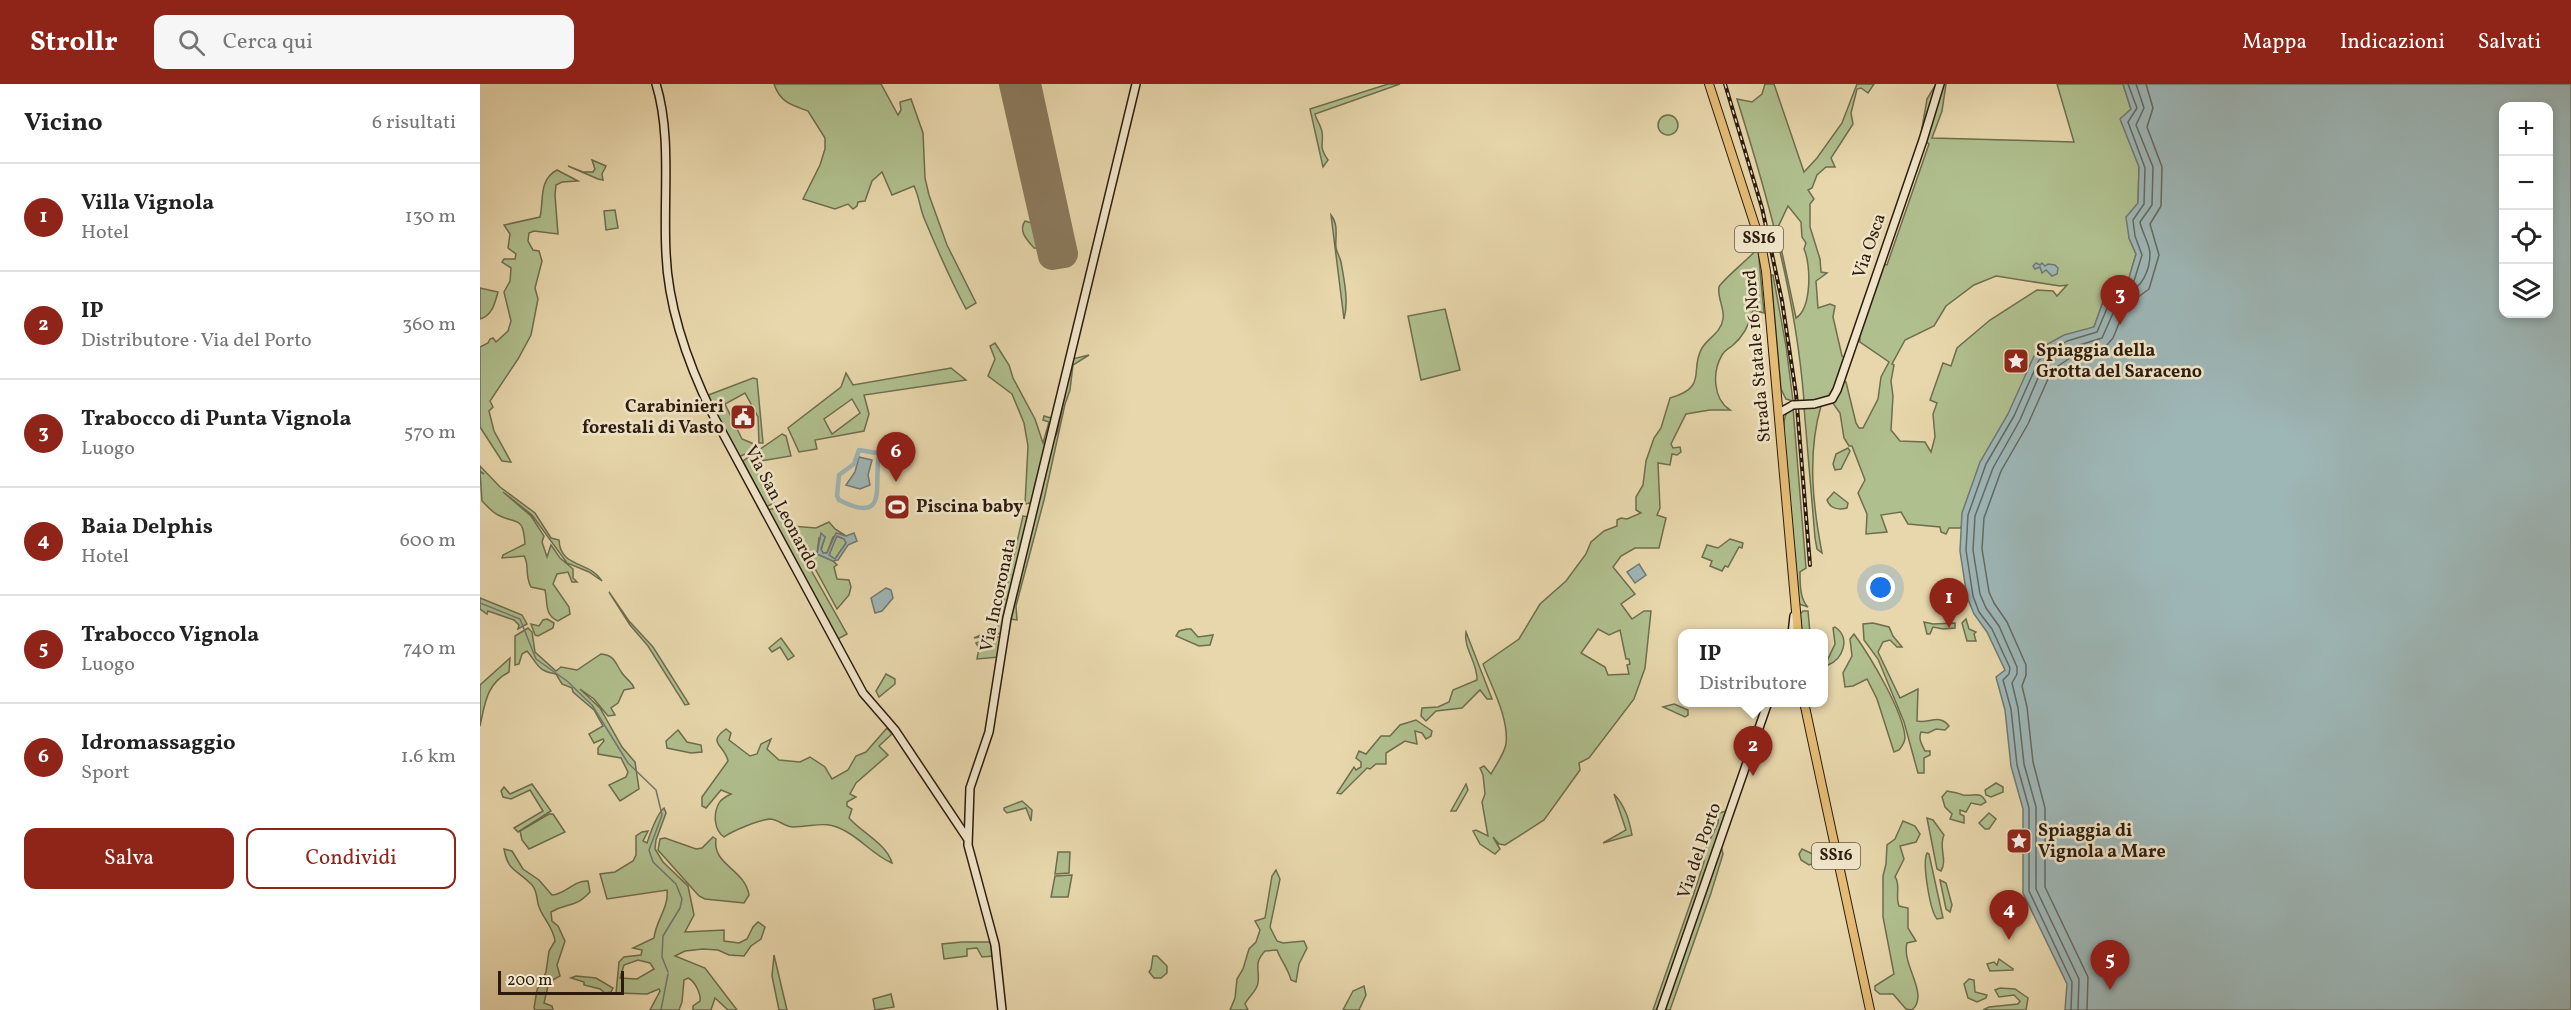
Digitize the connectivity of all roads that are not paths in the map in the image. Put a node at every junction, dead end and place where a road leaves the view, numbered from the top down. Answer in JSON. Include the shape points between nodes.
{"nodes":[{"id":1,"x":656,"y":84,"type":"edge"},
{"id":2,"x":1136,"y":84,"type":"edge"},
{"id":3,"x":1709,"y":84,"type":"edge"},
{"id":4,"x":1940,"y":84,"type":"edge"},
{"id":5,"x":1778,"y":401,"type":"junction"},
{"id":6,"x":1793,"y":405,"type":"junction"},
{"id":7,"x":1779,"y":413,"type":"junction"},
{"id":8,"x":1795,"y":610,"type":"junction"},
{"id":9,"x":1793,"y":629,"type":"edge"},
{"id":10,"x":1797,"y":629,"type":"edge"},
{"id":11,"x":1766,"y":707,"type":"edge"},
{"id":12,"x":1805,"y":707,"type":"edge"},
{"id":13,"x":968,"y":839,"type":"junction"},
{"id":14,"x":1002,"y":1010,"type":"edge"},
{"id":15,"x":1661,"y":1010,"type":"edge"},
{"id":16,"x":1870,"y":1010,"type":"edge"}],
"edges":[{"from":1,"to":13,"type":"street","name":"Via San Leonardo","via":[[664,136],[666,266],[682,339],[697,380],[712,415],[863,693],[895,730]]},
{"from":2,"to":13,"type":"street","name":"Via Incoronata","via":[[1007,618],[989,732],[970,788]]},
{"from":3,"to":5,"type":"main road","name":"Strada Statale 16 Nord","number":"SS16","via":[[1761,244]]},
{"from":4,"to":6,"type":"street","name":"Via Osca","bridge":true,"via":[[1837,390],[1832,399]]},
{"from":5,"to":6,"type":"street"},
{"from":5,"to":7,"type":"main road","name":"Strada Statale 16 Nord","number":"SS16"},
{"from":6,"to":7,"type":"street"},
{"from":7,"to":8,"type":"main road","name":"Strada Statale 16 Nord","number":"SS16"},
{"from":8,"to":9,"type":"street"},
{"from":8,"to":10,"type":"main road","name":"Strada Statale 16 Nord","number":"SS16"},
{"from":11,"to":15,"type":"street","name":"Via del Porto"},
{"from":12,"to":16,"type":"main road","number":"SS16"},
{"from":13,"to":14,"type":"street","name":"Via Incoronata","via":[[994,945]]}]}
